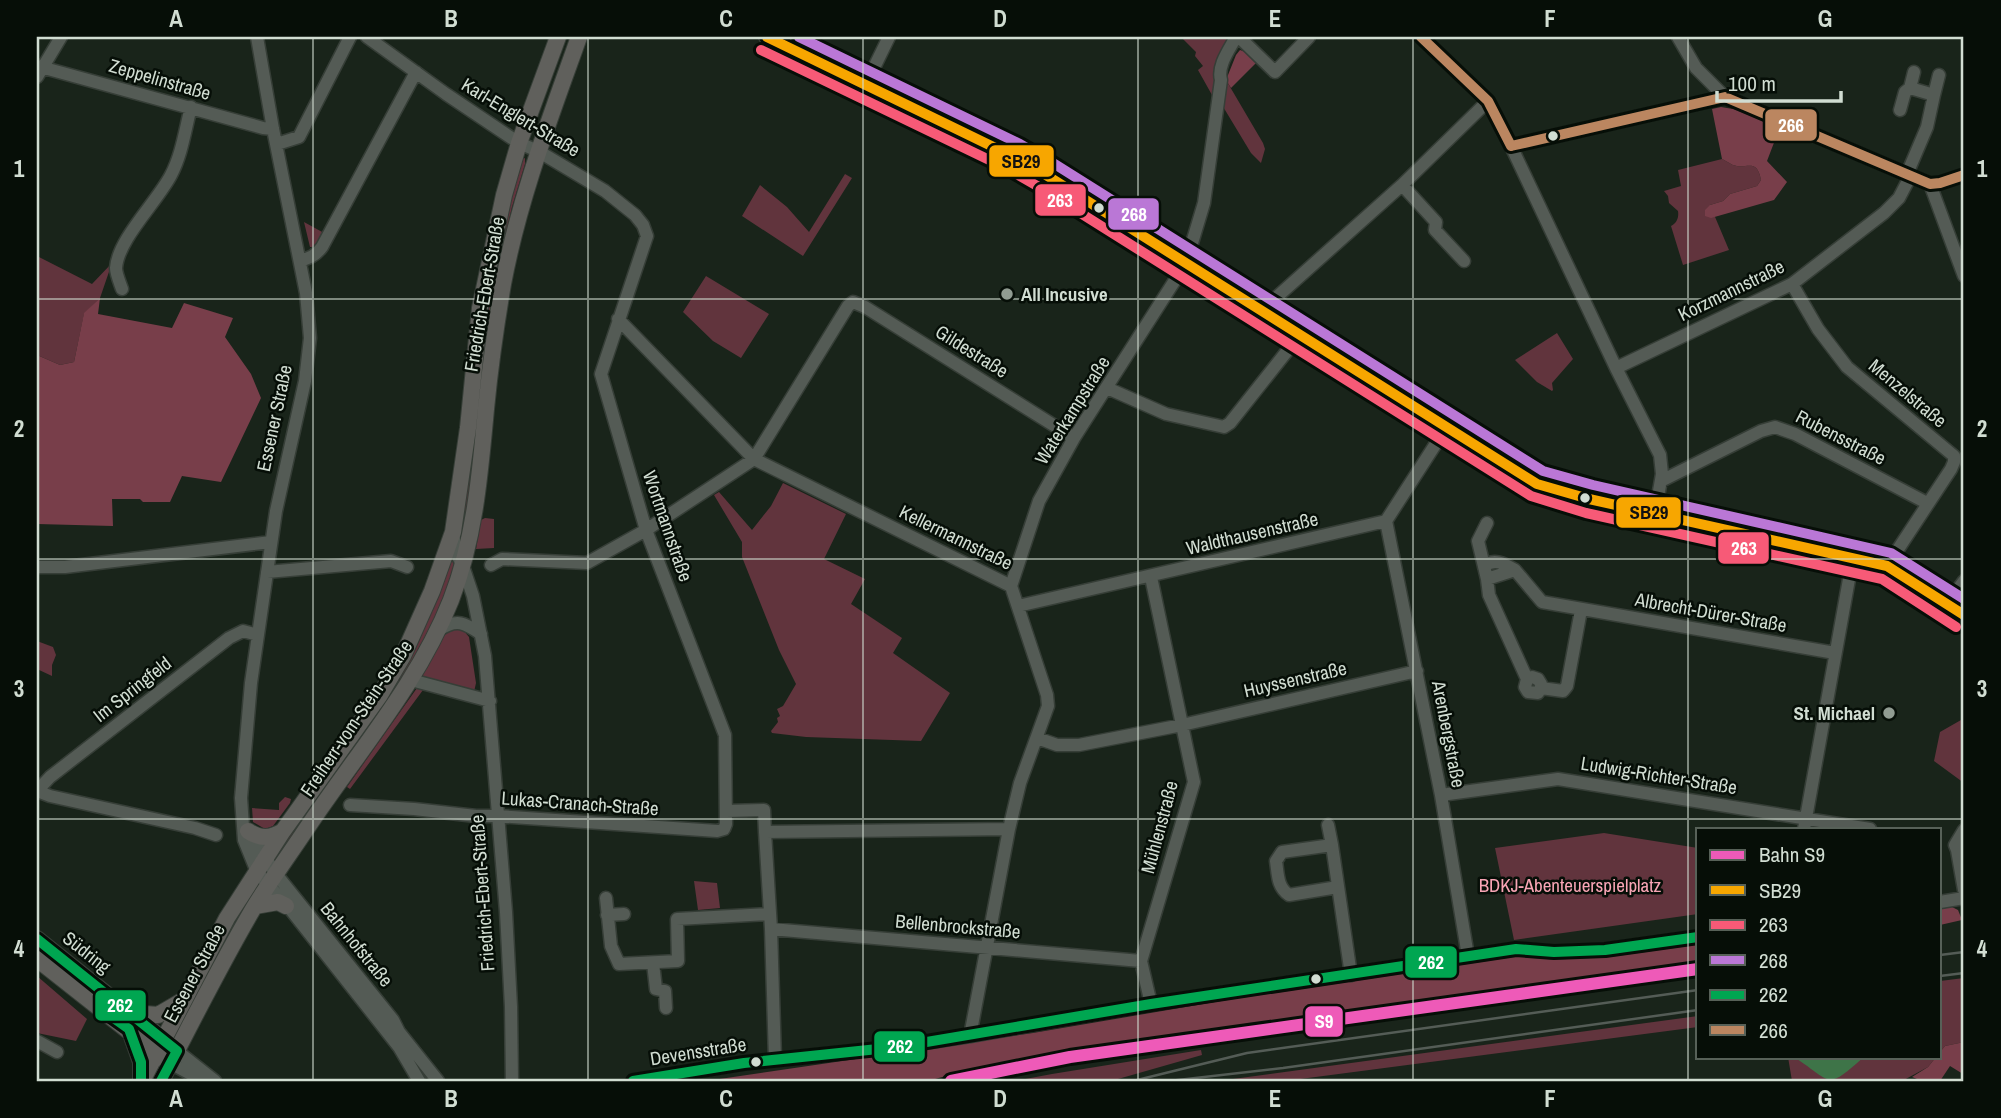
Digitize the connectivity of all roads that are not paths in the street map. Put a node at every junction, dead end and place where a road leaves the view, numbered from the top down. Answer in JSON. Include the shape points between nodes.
{"nodes":[{"id":1,"x":61,"y":37,"type":"edge"},
{"id":2,"x":257,"y":37,"type":"edge"},
{"id":3,"x":350,"y":37,"type":"edge"},
{"id":4,"x":367,"y":37,"type":"edge"},
{"id":5,"x":558,"y":37,"type":"edge"},
{"id":6,"x":579,"y":37,"type":"edge"},
{"id":7,"x":767,"y":37,"type":"edge"},
{"id":8,"x":889,"y":37,"type":"edge"},
{"id":9,"x":1237,"y":37,"type":"edge"},
{"id":10,"x":1309,"y":37,"type":"edge"},
{"id":11,"x":1421,"y":37,"type":"edge"},
{"id":12,"x":1678,"y":37,"type":"edge"},
{"id":13,"x":39,"y":70,"type":"edge"},
{"id":14,"x":416,"y":72,"type":"junction"},
{"id":15,"x":1914,"y":72,"type":"dead end"},
{"id":16,"x":1939,"y":75,"type":"dead end"},
{"id":17,"x":866,"y":84,"type":"junction"},
{"id":18,"x":1910,"y":89,"type":"junction"},
{"id":19,"x":1934,"y":95,"type":"junction"},
{"id":20,"x":1725,"y":97,"type":"junction"},
{"id":21,"x":1488,"y":101,"type":"junction"},
{"id":22,"x":191,"y":107,"type":"junction"},
{"id":23,"x":1900,"y":110,"type":"dead end"},
{"id":24,"x":273,"y":129,"type":"junction"},
{"id":25,"x":519,"y":143,"type":"junction"},
{"id":26,"x":276,"y":144,"type":"junction"},
{"id":27,"x":1511,"y":146,"type":"junction"},
{"id":28,"x":538,"y":151,"type":"junction"},
{"id":29,"x":1909,"y":175,"type":"junction"},
{"id":30,"x":1964,"y":175,"type":"edge"},
{"id":31,"x":1930,"y":184,"type":"junction"},
{"id":32,"x":1402,"y":185,"type":"junction"},
{"id":33,"x":647,"y":236,"type":"joint"},
{"id":34,"x":300,"y":260,"type":"junction"},
{"id":35,"x":1464,"y":261,"type":"dead end"},
{"id":36,"x":1186,"y":263,"type":"junction"},
{"id":37,"x":1964,"y":275,"type":"edge"},
{"id":38,"x":1792,"y":284,"type":"junction"},
{"id":39,"x":122,"y":289,"type":"dead end"},
{"id":40,"x":1261,"y":311,"type":"junction"},
{"id":41,"x":618,"y":319,"type":"junction"},
{"id":42,"x":1299,"y":336,"type":"junction"},
{"id":43,"x":1616,"y":368,"type":"junction"},
{"id":44,"x":1107,"y":388,"type":"junction"},
{"id":45,"x":1446,"y":428,"type":"junction"},
{"id":46,"x":1074,"y":438,"type":"junction"},
{"id":47,"x":754,"y":459,"type":"junction"},
{"id":48,"x":1661,"y":481,"type":"junction"},
{"id":49,"x":1927,"y":503,"type":"junction"},
{"id":50,"x":1655,"y":514,"type":"junction"},
{"id":51,"x":1386,"y":521,"type":"junction"},
{"id":52,"x":1487,"y":523,"type":"dead end"},
{"id":53,"x":646,"y":530,"type":"junction"},
{"id":54,"x":453,"y":532,"type":"junction"},
{"id":55,"x":271,"y":542,"type":"junction"},
{"id":56,"x":1853,"y":557,"type":"junction"},
{"id":57,"x":491,"y":565,"type":"dead end"},
{"id":58,"x":463,"y":566,"type":"junction"},
{"id":59,"x":1887,"y":566,"type":"junction"},
{"id":60,"x":37,"y":567,"type":"edge"},
{"id":61,"x":407,"y":567,"type":"dead end"},
{"id":62,"x":267,"y":572,"type":"junction"},
{"id":63,"x":1485,"y":573,"type":"junction"},
{"id":64,"x":1151,"y":577,"type":"junction"},
{"id":65,"x":436,"y":581,"type":"joint"},
{"id":66,"x":1964,"y":581,"type":"edge"},
{"id":67,"x":1011,"y":586,"type":"junction"},
{"id":68,"x":1947,"y":604,"type":"junction"},
{"id":69,"x":1018,"y":606,"type":"junction"},
{"id":70,"x":1581,"y":610,"type":"junction"},
{"id":71,"x":1964,"y":615,"type":"edge"},
{"id":72,"x":439,"y":630,"type":"junction"},
{"id":73,"x":481,"y":634,"type":"junction"},
{"id":74,"x":258,"y":635,"type":"junction"},
{"id":75,"x":1835,"y":653,"type":"junction"},
{"id":76,"x":1417,"y":671,"type":"junction"},
{"id":77,"x":411,"y":680,"type":"junction"},
{"id":78,"x":489,"y":701,"type":"junction"},
{"id":79,"x":1182,"y":725,"type":"junction"},
{"id":80,"x":1037,"y":737,"type":"junction"},
{"id":81,"x":37,"y":791,"type":"edge"},
{"id":82,"x":1441,"y":795,"type":"junction"},
{"id":83,"x":350,"y":805,"type":"dead end"},
{"id":84,"x":240,"y":811,"type":"junction"},
{"id":85,"x":727,"y":811,"type":"junction"},
{"id":86,"x":497,"y":816,"type":"junction"},
{"id":87,"x":1805,"y":823,"type":"edge"},
{"id":88,"x":1328,"y":825,"type":"dead end"},
{"id":89,"x":1009,"y":828,"type":"junction"},
{"id":90,"x":1859,"y":828,"type":"edge"},
{"id":91,"x":724,"y":829,"type":"joint"},
{"id":92,"x":1964,"y":830,"type":"edge"},
{"id":93,"x":248,"y":831,"type":"junction"},
{"id":94,"x":283,"y":831,"type":"junction"},
{"id":95,"x":765,"y":832,"type":"junction"},
{"id":96,"x":216,"y":835,"type":"dead end"},
{"id":97,"x":1941,"y":842,"type":"edge"},
{"id":98,"x":1332,"y":845,"type":"junction"},
{"id":99,"x":1955,"y":845,"type":"junction"},
{"id":100,"x":261,"y":866,"type":"junction"},
{"id":101,"x":271,"y":883,"type":"junction"},
{"id":102,"x":1339,"y":887,"type":"junction"},
{"id":103,"x":1964,"y":890,"type":"edge"},
{"id":104,"x":606,"y":898,"type":"dead end"},
{"id":105,"x":1964,"y":898,"type":"edge"},
{"id":106,"x":1941,"y":902,"type":"edge"},
{"id":107,"x":286,"y":905,"type":"junction"},
{"id":108,"x":255,"y":906,"type":"junction"},
{"id":109,"x":624,"y":914,"type":"dead end"},
{"id":110,"x":770,"y":914,"type":"junction"},
{"id":111,"x":607,"y":915,"type":"junction"},
{"id":112,"x":771,"y":929,"type":"junction"},
{"id":113,"x":1696,"y":936,"type":"edge"},
{"id":114,"x":37,"y":939,"type":"edge"},
{"id":115,"x":986,"y":948,"type":"junction"},
{"id":116,"x":1468,"y":956,"type":"junction"},
{"id":117,"x":37,"y":959,"type":"edge"},
{"id":118,"x":1142,"y":961,"type":"junction"},
{"id":119,"x":653,"y":962,"type":"junction"},
{"id":120,"x":1351,"y":975,"type":"junction"},
{"id":121,"x":187,"y":997,"type":"junction"},
{"id":122,"x":1151,"y":1004,"type":"junction"},
{"id":123,"x":666,"y":1008,"type":"dead end"},
{"id":124,"x":129,"y":1012,"type":"junction"},
{"id":125,"x":129,"y":1029,"type":"junction"},
{"id":126,"x":970,"y":1036,"type":"junction"},
{"id":127,"x":37,"y":1041,"type":"edge"},
{"id":128,"x":160,"y":1046,"type":"junction"},
{"id":129,"x":57,"y":1052,"type":"dead end"},
{"id":130,"x":174,"y":1057,"type":"junction"},
{"id":131,"x":775,"y":1059,"type":"junction"},
{"id":132,"x":141,"y":1081,"type":"edge"},
{"id":133,"x":161,"y":1081,"type":"edge"},
{"id":134,"x":204,"y":1081,"type":"edge"},
{"id":135,"x":215,"y":1081,"type":"edge"},
{"id":136,"x":419,"y":1081,"type":"edge"},
{"id":137,"x":438,"y":1081,"type":"edge"},
{"id":138,"x":512,"y":1081,"type":"edge"},
{"id":139,"x":633,"y":1081,"type":"edge"}],
"edges":[{"from":1,"to":13,"type":"street"},
{"from":2,"to":24,"type":"street","name":"Essener Straße"},
{"from":3,"to":26,"type":"street","via":[[299,137]]},
{"from":4,"to":14,"type":"street","name":"Karl-Englert-Straße"},
{"from":5,"to":25,"type":"main road","name":"Friedrich-Ebert-Straße"},
{"from":6,"to":28,"type":"main road","name":"Friedrich-Ebert-Straße"},
{"from":7,"to":17,"type":"main road"},
{"from":8,"to":17,"type":"street"},
{"from":9,"to":10,"type":"street","via":[[1275,72]]},
{"from":9,"to":36,"type":"street","name":"Waterkampstraße","via":[[1219,74],[1203,203]]},
{"from":11,"to":21,"type":"street"},
{"from":12,"to":20,"type":"street","via":[[1696,68]]},
{"from":13,"to":22,"type":"street","name":"Zeppelinstraße","via":[[52,69]]},
{"from":14,"to":25,"type":"street","name":"Karl-Englert-Straße"},
{"from":14,"to":34,"type":"street","via":[[322,247]]},
{"from":15,"to":18,"type":"street"},
{"from":16,"to":19,"type":"street","name":"Korzmannstraße"},
{"from":17,"to":36,"type":"main road","via":[[1014,157]]},
{"from":18,"to":19,"type":"street"},
{"from":18,"to":23,"type":"street"},
{"from":19,"to":29,"type":"street","name":"Korzmannstraße"},
{"from":20,"to":27,"type":"street"},
{"from":20,"to":29,"type":"street"},
{"from":21,"to":27,"type":"street"},
{"from":21,"to":32,"type":"street"},
{"from":22,"to":24,"type":"street","name":"Zeppelinstraße"},
{"from":22,"to":39,"type":"street","via":[[173,172],[122,249],[116,269]]},
{"from":24,"to":26,"type":"street","name":"Essener Straße"},
{"from":25,"to":28,"type":"street","name":"Karl-Englert-Straße"},
{"from":25,"to":54,"type":"main road","name":"Friedrich-Ebert-Straße","via":[[480,308]]},
{"from":26,"to":34,"type":"street","name":"Essener Straße"},
{"from":27,"to":43,"type":"street"},
{"from":28,"to":33,"type":"street","name":"Karl-Englert-Straße","via":[[605,191],[635,215]]},
{"from":28,"to":58,"type":"main road","name":"Friedrich-Ebert-Straße","via":[[503,284],[478,494]]},
{"from":29,"to":31,"type":"street"},
{"from":29,"to":38,"type":"street","name":"Korzmannstraße","via":[[1899,198],[1884,213]]},
{"from":30,"to":31,"type":"street"},
{"from":31,"to":37,"type":"street"},
{"from":32,"to":35,"type":"street"},
{"from":32,"to":40,"type":"street"},
{"from":33,"to":41,"type":"street","name":"Wortmannstraße"},
{"from":34,"to":55,"type":"street","name":"Essener Straße","via":[[309,315],[309,359]]},
{"from":36,"to":40,"type":"main road"},
{"from":36,"to":44,"type":"street","name":"Waterkampstraße"},
{"from":38,"to":43,"type":"street","name":"Korzmannstraße"},
{"from":38,"to":49,"type":"street","name":"Menzelstraße","via":[[1847,367],[1954,456],[1951,470]]},
{"from":40,"to":42,"type":"main road"},
{"from":41,"to":47,"type":"street","name":"Kellermannstraße"},
{"from":41,"to":53,"type":"street","name":"Wortmannstraße","via":[[601,374]]},
{"from":42,"to":44,"type":"street","via":[[1224,427],[1166,414]]},
{"from":42,"to":45,"type":"main road"},
{"from":43,"to":48,"type":"street","via":[[1660,455]]},
{"from":44,"to":46,"type":"street","name":"Waterkampstraße"},
{"from":45,"to":50,"type":"main road","via":[[1537,484]]},
{"from":45,"to":51,"type":"street"},
{"from":46,"to":47,"type":"street","name":"Gildestraße","via":[[855,302],[848,306]]},
{"from":46,"to":67,"type":"street","name":"Waterkampstraße","via":[[1039,502]]},
{"from":47,"to":53,"type":"street"},
{"from":47,"to":67,"type":"street","name":"Kellermannstraße"},
{"from":48,"to":49,"type":"street","name":"Rubensstraße","via":[[1775,427]]},
{"from":48,"to":50,"type":"street"},
{"from":49,"to":59,"type":"street","name":"Menzelstraße"},
{"from":50,"to":56,"type":"main road"},
{"from":51,"to":64,"type":"street","name":"Waldthausenstraße"},
{"from":51,"to":76,"type":"street","name":"Arenbergstraße"},
{"from":52,"to":63,"type":"street","via":[[1478,541]]},
{"from":53,"to":57,"type":"street","via":[[587,563],[502,559]]},
{"from":53,"to":85,"type":"street","name":"Wortmannstraße","via":[[724,735]]},
{"from":54,"to":58,"type":"street","name":"Friedrich-Ebert-Straße"},
{"from":54,"to":65,"type":"main road","name":"Friedrich-Ebert-Straße"},
{"from":55,"to":60,"type":"street"},
{"from":55,"to":62,"type":"street","name":"Essener Straße"},
{"from":56,"to":59,"type":"main road"},
{"from":56,"to":75,"type":"street"},
{"from":58,"to":72,"type":"main road","name":"Freiherr-vom-Stein-Straße"},
{"from":58,"to":73,"type":"street","name":"Friedrich-Ebert-Straße"},
{"from":59,"to":68,"type":"main road"},
{"from":61,"to":62,"type":"street","via":[[391,561]]},
{"from":62,"to":74,"type":"street","name":"Essener Straße"},
{"from":63,"to":70,"type":"street","name":"Albrecht-Dürer-Straße","via":[[1516,570],[1542,602]]},
{"from":63,"to":70,"type":"street","via":[[1489,595],[1527,679],[1528,692],[1538,693],[1541,688],[1563,691],[1567,686]]},
{"from":64,"to":69,"type":"street","name":"Waldthausenstraße"},
{"from":64,"to":79,"type":"street","name":"Mühlenstraße"},
{"from":65,"to":94,"type":"main road","name":"Freiherr-vom-Stein-Straße","via":[[380,695]]},
{"from":66,"to":68,"type":"street"},
{"from":67,"to":69,"type":"street","name":"Kellermannstraße"},
{"from":68,"to":71,"type":"main road"},
{"from":69,"to":80,"type":"street","name":"Kellermannstraße","via":[[1048,700]]},
{"from":70,"to":75,"type":"street","name":"Albrecht-Dürer-Straße"},
{"from":72,"to":73,"type":"street","via":[[449,623],[461,623]]},
{"from":72,"to":77,"type":"main road","name":"Freiherr-vom-Stein-Straße"},
{"from":73,"to":78,"type":"street","name":"Friedrich-Ebert-Straße"},
{"from":74,"to":81,"type":"street","name":"Im Springfeld","via":[[243,631],[229,638]]},
{"from":74,"to":84,"type":"street","name":"Essener Straße"},
{"from":75,"to":87,"type":"street"},
{"from":76,"to":79,"type":"street","name":"Huyssenstraße"},
{"from":76,"to":82,"type":"street","name":"Arenbergstraße"},
{"from":77,"to":78,"type":"street"},
{"from":77,"to":101,"type":"main road","name":"Freiherr-vom-Stein-Straße"},
{"from":78,"to":86,"type":"street","name":"Friedrich-Ebert-Straße"},
{"from":79,"to":80,"type":"street","name":"Huyssenstraße","via":[[1079,745]]},
{"from":79,"to":118,"type":"street","name":"Mühlenstraße","via":[[1194,782]]},
{"from":80,"to":89,"type":"street","name":"Kellermannstraße"},
{"from":81,"to":96,"type":"street"},
{"from":82,"to":87,"type":"street","name":"Ludwig-Richter-Straße","via":[[1558,779]]},
{"from":82,"to":116,"type":"street","name":"Arenbergstraße"},
{"from":83,"to":86,"type":"street","name":"Lukas-Cranach-Straße"},
{"from":84,"to":93,"type":"street","name":"Essener Straße"},
{"from":84,"to":100,"type":"street","name":"Essener Straße","via":[[244,840]]},
{"from":85,"to":91,"type":"street","name":"Wortmannstraße"},
{"from":85,"to":95,"type":"street","via":[[764,810]]},
{"from":86,"to":91,"type":"street","name":"Lukas-Cranach-Straße"},
{"from":86,"to":138,"type":"street","name":"Friedrich-Ebert-Straße","via":[[506,912]]},
{"from":87,"to":90,"type":"street","name":"Ludwig-Richter-Straße"},
{"from":88,"to":98,"type":"street"},
{"from":89,"to":95,"type":"street"},
{"from":89,"to":115,"type":"street","name":"Kellermannstraße"},
{"from":92,"to":99,"type":"street"},
{"from":93,"to":94,"type":"main road","via":[[265,838]]},
{"from":93,"to":100,"type":"street","name":"Bahnhofstraße"},
{"from":94,"to":100,"type":"main road","name":"Freiherr-vom-Stein-Straße"},
{"from":95,"to":110,"type":"street"},
{"from":97,"to":99,"type":"street"},
{"from":98,"to":102,"type":"street"},
{"from":98,"to":102,"type":"street","via":[[1282,852],[1276,860],[1279,883],[1289,895]]},
{"from":99,"to":103,"type":"street"},
{"from":100,"to":101,"type":"street","name":"Bahnhofstraße"},
{"from":100,"to":121,"type":"main road","name":"Essener Straße","via":[[227,918]]},
{"from":101,"to":107,"type":"street","name":"Bahnhofstraße"},
{"from":101,"to":108,"type":"main road","name":"Essener Straße"},
{"from":101,"to":137,"type":"street","name":"Bahnhofstraße","via":[[393,1020]]},
{"from":102,"to":120,"type":"street"},
{"from":104,"to":111,"type":"street"},
{"from":105,"to":106,"type":"street"},
{"from":107,"to":108,"type":"main road"},
{"from":107,"to":136,"type":"street","name":"Bahnhofstraße","via":[[399,1047]]},
{"from":108,"to":130,"type":"main road","name":"Essener Straße"},
{"from":109,"to":111,"type":"street"},
{"from":110,"to":112,"type":"street"},
{"from":110,"to":119,"type":"street","via":[[677,919],[678,961]]},
{"from":111,"to":119,"type":"street","via":[[619,964]]},
{"from":112,"to":115,"type":"street","name":"Bellenbrockstraße"},
{"from":112,"to":131,"type":"street"},
{"from":113,"to":116,"type":"street","name":"Devensstraße","via":[[1605,950],[1517,948]]},
{"from":114,"to":124,"type":"main road","name":"Südring"},
{"from":115,"to":118,"type":"street","name":"Bellenbrockstraße"},
{"from":115,"to":126,"type":"street","name":"Kellermannstraße"},
{"from":116,"to":120,"type":"street","name":"Devensstraße"},
{"from":117,"to":125,"type":"main road","name":"Südring"},
{"from":118,"to":122,"type":"street","name":"Mühlenstraße"},
{"from":119,"to":123,"type":"street","via":[[656,989],[665,991]]},
{"from":120,"to":122,"type":"street","name":"Devensstraße"},
{"from":121,"to":124,"type":"main road","via":[[158,1016]]},
{"from":121,"to":128,"type":"main road","name":"Essener Straße"},
{"from":122,"to":126,"type":"street","name":"Devensstraße"},
{"from":124,"to":128,"type":"main road","name":"Südring"},
{"from":125,"to":128,"type":"main road","name":"Südring"},
{"from":125,"to":132,"type":"main road","via":[[141,1062]]},
{"from":126,"to":131,"type":"street","name":"Devensstraße"},
{"from":127,"to":129,"type":"street"},
{"from":128,"to":130,"type":"main road","name":"Südring"},
{"from":128,"to":132,"type":"main road","name":"Essener Straße"},
{"from":130,"to":133,"type":"main road","name":"Essener Straße"},
{"from":130,"to":134,"type":"street"},
{"from":130,"to":135,"type":"street"},
{"from":131,"to":139,"type":"street","name":"Devensstraße"}]}
